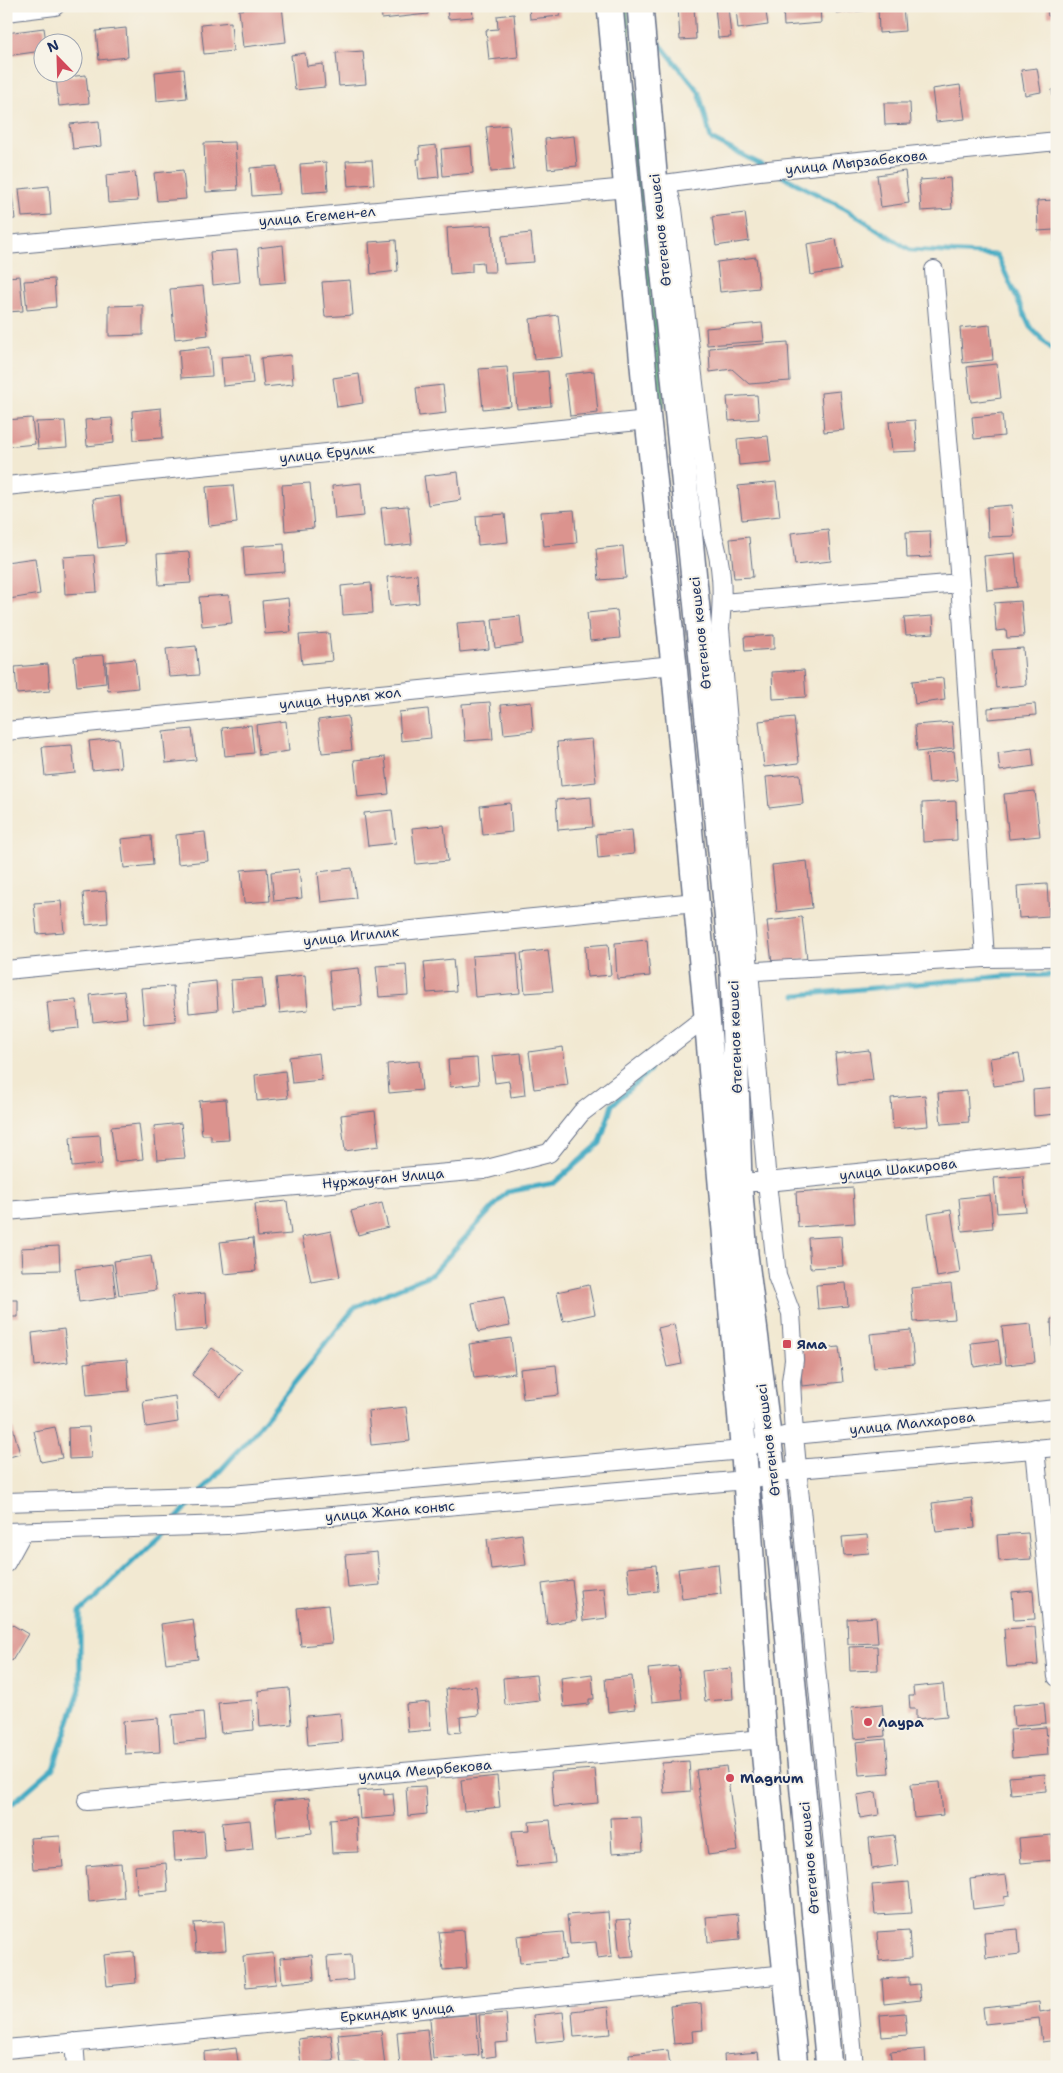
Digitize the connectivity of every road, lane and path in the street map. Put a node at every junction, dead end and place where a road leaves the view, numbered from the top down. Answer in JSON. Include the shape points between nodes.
{"nodes":[{"id":1,"x":55,"y":6,"type":"edge"},
{"id":2,"x":610,"y":6,"type":"edge"},
{"id":3,"x":640,"y":6,"type":"edge"},
{"id":4,"x":6,"y":12,"type":"edge"},
{"id":5,"x":1057,"y":142,"type":"edge"},
{"id":6,"x":661,"y":185,"type":"junction"},
{"id":7,"x":627,"y":188,"type":"junction"},
{"id":8,"x":6,"y":245,"type":"edge"},
{"id":9,"x":934,"y":270,"type":"dead end"},
{"id":10,"x":648,"y":420,"type":"junction"},
{"id":11,"x":6,"y":486,"type":"edge"},
{"id":12,"x":960,"y":583,"type":"junction"},
{"id":13,"x":722,"y":603,"type":"junction"},
{"id":14,"x":674,"y":665,"type":"junction"},
{"id":15,"x":6,"y":731,"type":"edge"},
{"id":16,"x":714,"y":769,"type":"junction"},
{"id":17,"x":684,"y":773,"type":"junction"},
{"id":18,"x":696,"y":902,"type":"junction"},
{"id":19,"x":1057,"y":957,"type":"edge"},
{"id":20,"x":985,"y":958,"type":"junction"},
{"id":21,"x":6,"y":970,"type":"edge"},
{"id":22,"x":742,"y":972,"type":"junction"},
{"id":23,"x":707,"y":1016,"type":"junction"},
{"id":24,"x":1057,"y":1153,"type":"edge"},
{"id":25,"x":739,"y":1182,"type":"junction"},
{"id":26,"x":767,"y":1182,"type":"junction"},
{"id":27,"x":6,"y":1211,"type":"edge"},
{"id":28,"x":1057,"y":1409,"type":"edge"},
{"id":29,"x":794,"y":1435,"type":"junction"},
{"id":30,"x":768,"y":1438,"type":"junction"},
{"id":31,"x":1057,"y":1447,"type":"edge"},
{"id":32,"x":1035,"y":1448,"type":"junction"},
{"id":33,"x":744,"y":1450,"type":"junction"},
{"id":34,"x":797,"y":1470,"type":"junction"},
{"id":35,"x":773,"y":1474,"type":"junction"},
{"id":36,"x":746,"y":1480,"type":"junction"},
{"id":37,"x":6,"y":1502,"type":"edge"},
{"id":38,"x":14,"y":1532,"type":"edge"},
{"id":39,"x":6,"y":1563,"type":"edge"},
{"id":40,"x":1057,"y":1677,"type":"edge"},
{"id":41,"x":763,"y":1739,"type":"junction"},
{"id":42,"x":87,"y":1801,"type":"dead end"},
{"id":43,"x":787,"y":1974,"type":"junction"},
{"id":44,"x":74,"y":2042,"type":"junction"},
{"id":45,"x":6,"y":2049,"type":"edge"},
{"id":46,"x":76,"y":2067,"type":"edge"},
{"id":47,"x":795,"y":2067,"type":"edge"},
{"id":48,"x":829,"y":2067,"type":"edge"},
{"id":49,"x":854,"y":2067,"type":"edge"}],
"edges":[{"from":1,"to":4,"type":"street"},
{"from":2,"to":7,"type":"main road","name":"Өтегенов көшесі"},
{"from":3,"to":6,"type":"main road","name":"Өтегенов көшесі"},
{"from":5,"to":6,"type":"street","name":"улица Мырзабекова","via":[[759,171]]},
{"from":6,"to":13,"type":"street","via":[[673,209],[712,533],[720,557]]},
{"from":6,"to":16,"type":"main road","name":"Өтегенов көшесі"},
{"from":7,"to":8,"type":"street","name":"улица Егемен-ел"},
{"from":7,"to":10,"type":"main road","name":"Өтегенов көшесі"},
{"from":9,"to":12,"type":"street"},
{"from":10,"to":11,"type":"street","name":"улица Ерулик"},
{"from":10,"to":14,"type":"main road","name":"Өтегенов көшесі"},
{"from":12,"to":13,"type":"street"},
{"from":12,"to":20,"type":"street"},
{"from":13,"to":22,"type":"street","via":[[720,628]]},
{"from":14,"to":15,"type":"street","name":"улица Нурлы жол"},
{"from":14,"to":17,"type":"main road","name":"Өтегенов көшесі"},
{"from":16,"to":17,"type":"main road"},
{"from":16,"to":22,"type":"main road","name":"Өтегенов көшесі"},
{"from":17,"to":18,"type":"main road","name":"Өтегенов көшесі"},
{"from":18,"to":21,"type":"street","name":"улица Игилик"},
{"from":18,"to":23,"type":"main road","name":"Өтегенов көшесі"},
{"from":19,"to":20,"type":"street"},
{"from":20,"to":22,"type":"street"},
{"from":22,"to":25,"type":"main road","name":"Өтегенов көшесі"},
{"from":22,"to":26,"type":"street"},
{"from":23,"to":27,"type":"street","name":"Нұржауған Улица","via":[[581,1113],[550,1153],[483,1170]]},
{"from":23,"to":33,"type":"main road","name":"Өтегенов көшесі"},
{"from":24,"to":26,"type":"street","name":"улица Шакирова"},
{"from":25,"to":26,"type":"street","name":"улица Шакирова"},
{"from":25,"to":30,"type":"main road","name":"Өтегенов көшесі"},
{"from":26,"to":29,"type":"street","via":[[777,1276],[791,1313]]},
{"from":28,"to":29,"type":"street","name":"улица Малхарова"},
{"from":29,"to":30,"type":"street","name":"улица Малхарова"},
{"from":29,"to":34,"type":"street"},
{"from":30,"to":33,"type":"street"},
{"from":30,"to":35,"type":"main road","name":"Өтегенов көшесі"},
{"from":31,"to":32,"type":"street"},
{"from":32,"to":34,"type":"street"},
{"from":32,"to":40,"type":"street"},
{"from":33,"to":36,"type":"main road","name":"Өтегенов көшесі"},
{"from":33,"to":37,"type":"street","via":[[231,1495]]},
{"from":34,"to":35,"type":"street"},
{"from":34,"to":49,"type":"street"},
{"from":35,"to":36,"type":"street","name":"улица Жана коныс"},
{"from":35,"to":48,"type":"main road","name":"Өтегенов көшесі"},
{"from":36,"to":38,"type":"street","name":"улица Жана коныс","via":[[227,1525]]},
{"from":36,"to":41,"type":"main road","name":"Өтегенов көшесі"},
{"from":38,"to":39,"type":"street"},
{"from":41,"to":42,"type":"street","name":"улица Меирбекова"},
{"from":41,"to":43,"type":"main road","name":"Өтегенов көшесі"},
{"from":43,"to":44,"type":"street","name":"Еркиндык улица"},
{"from":43,"to":47,"type":"main road","name":"Өтегенов көшесі"},
{"from":44,"to":45,"type":"street","name":"Еркиндык улица"},
{"from":44,"to":46,"type":"street"}]}
